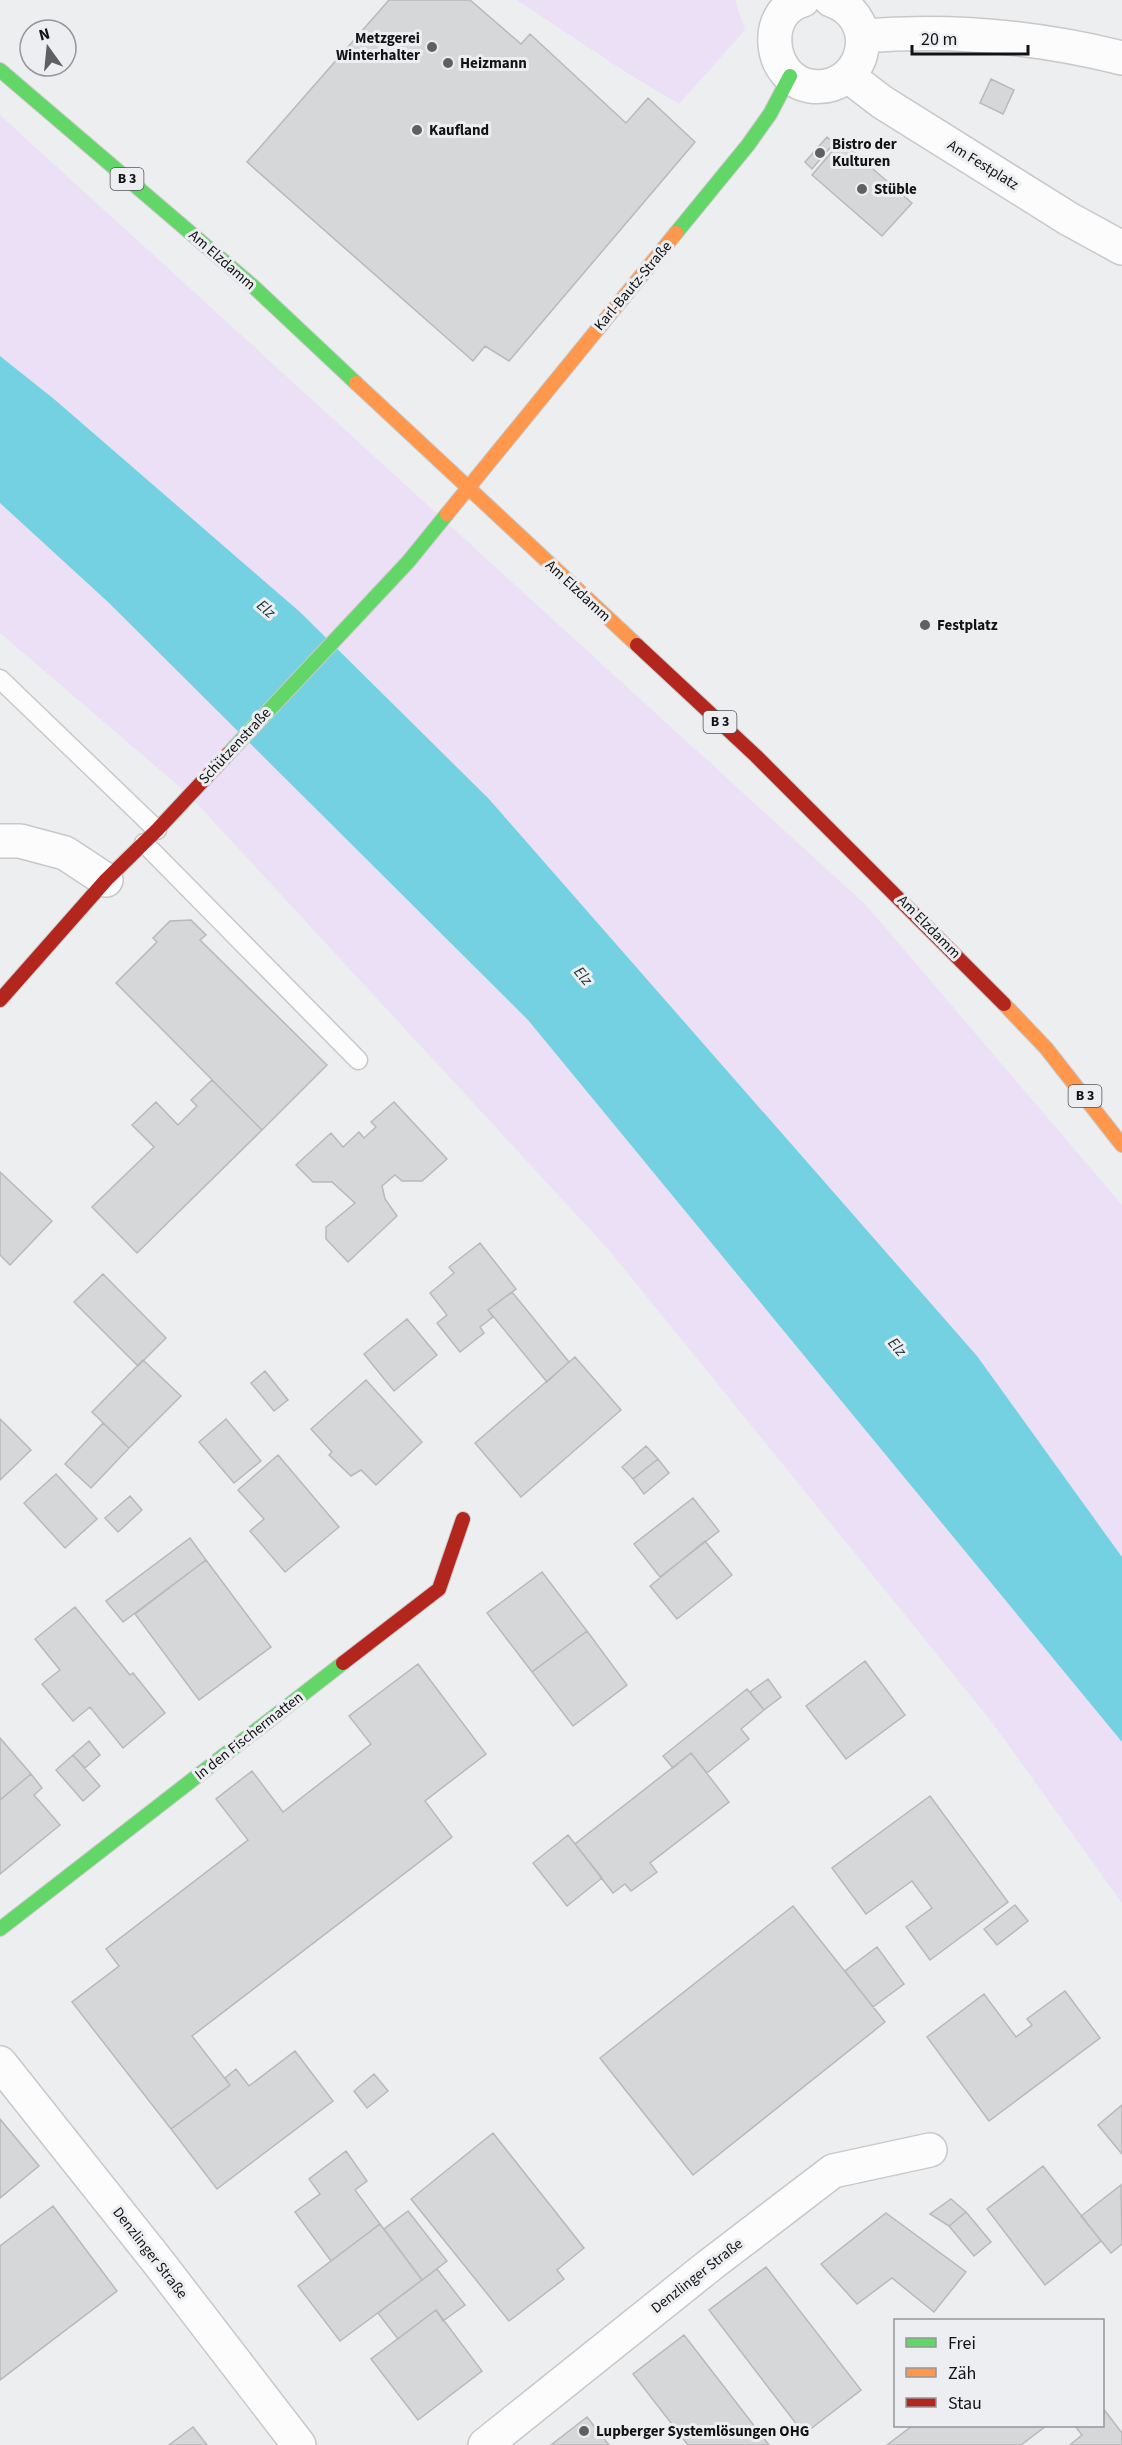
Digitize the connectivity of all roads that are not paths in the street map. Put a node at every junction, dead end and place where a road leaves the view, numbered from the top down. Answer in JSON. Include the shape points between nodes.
{"nodes":[{"id":1,"x":831,"y":0,"type":"edge"},
{"id":2,"x":789,"y":4,"type":"edge"},
{"id":3,"x":863,"y":36,"type":"junction"},
{"id":4,"x":1122,"y":58,"type":"edge"},
{"id":5,"x":0,"y":70,"type":"edge"},
{"id":6,"x":789,"y":76,"type":"junction"},
{"id":7,"x":848,"y":76,"type":"junction"},
{"id":8,"x":1122,"y":248,"type":"edge"},
{"id":9,"x":467,"y":489,"type":"junction"},
{"id":10,"x":0,"y":679,"type":"edge"},
{"id":11,"x":157,"y":830,"type":"junction"},
{"id":12,"x":0,"y":841,"type":"edge"},
{"id":13,"x":144,"y":843,"type":"junction"},
{"id":14,"x":106,"y":880,"type":"junction"},
{"id":15,"x":0,"y":1000,"type":"edge"},
{"id":16,"x":358,"y":1060,"type":"dead end"},
{"id":17,"x":1122,"y":1145,"type":"edge"},
{"id":18,"x":462,"y":1519,"type":"dead end"},
{"id":19,"x":0,"y":1929,"type":"edge"},
{"id":20,"x":0,"y":2063,"type":"edge"},
{"id":21,"x":930,"y":2150,"type":"dead end"},
{"id":22,"x":299,"y":2445,"type":"edge"},
{"id":23,"x":485,"y":2445,"type":"edge"}],
"edges":[{"from":1,"to":3,"type":"street","via":[[843,4],[855,16]]},
{"from":2,"to":6,"type":"street","via":[[776,27],[774,45],[779,63]]},
{"from":3,"to":4,"type":"street","via":[[958,34],[1070,45]]},
{"from":3,"to":7,"type":"street","via":[[859,62]]},
{"from":5,"to":9,"type":"street","name":"Am Elzdamm","number":"B 3","via":[[255,288]]},
{"from":6,"to":7,"type":"street","via":[[809,86],[829,85]]},
{"from":6,"to":9,"type":"street","name":"Karl-Bautz-Straße","via":[[770,114],[748,145]]},
{"from":7,"to":8,"type":"street","name":"Am Festplatz","via":[[931,133]]},
{"from":9,"to":11,"type":"street","name":"Schützenstraße","via":[[408,562]]},
{"from":9,"to":17,"type":"street","name":"Am Elzdamm","number":"B 3","via":[[756,756],[965,963],[1046,1048]]},
{"from":10,"to":11,"type":"lane"},
{"from":11,"to":13,"type":"street","name":"Schützenstraße"},
{"from":12,"to":14,"type":"street","via":[[20,841],[65,853]]},
{"from":13,"to":14,"type":"street","name":"Schützenstraße"},
{"from":13,"to":16,"type":"lane"},
{"from":14,"to":15,"type":"street","name":"Schützenstraße"},
{"from":18,"to":19,"type":"street","name":"In den Fischermatten","via":[[439,1589]]},
{"from":20,"to":22,"type":"street","name":"Denzlinger Straße"},
{"from":21,"to":23,"type":"street","name":"Denzlinger Straße","via":[[833,2171]]}]}
